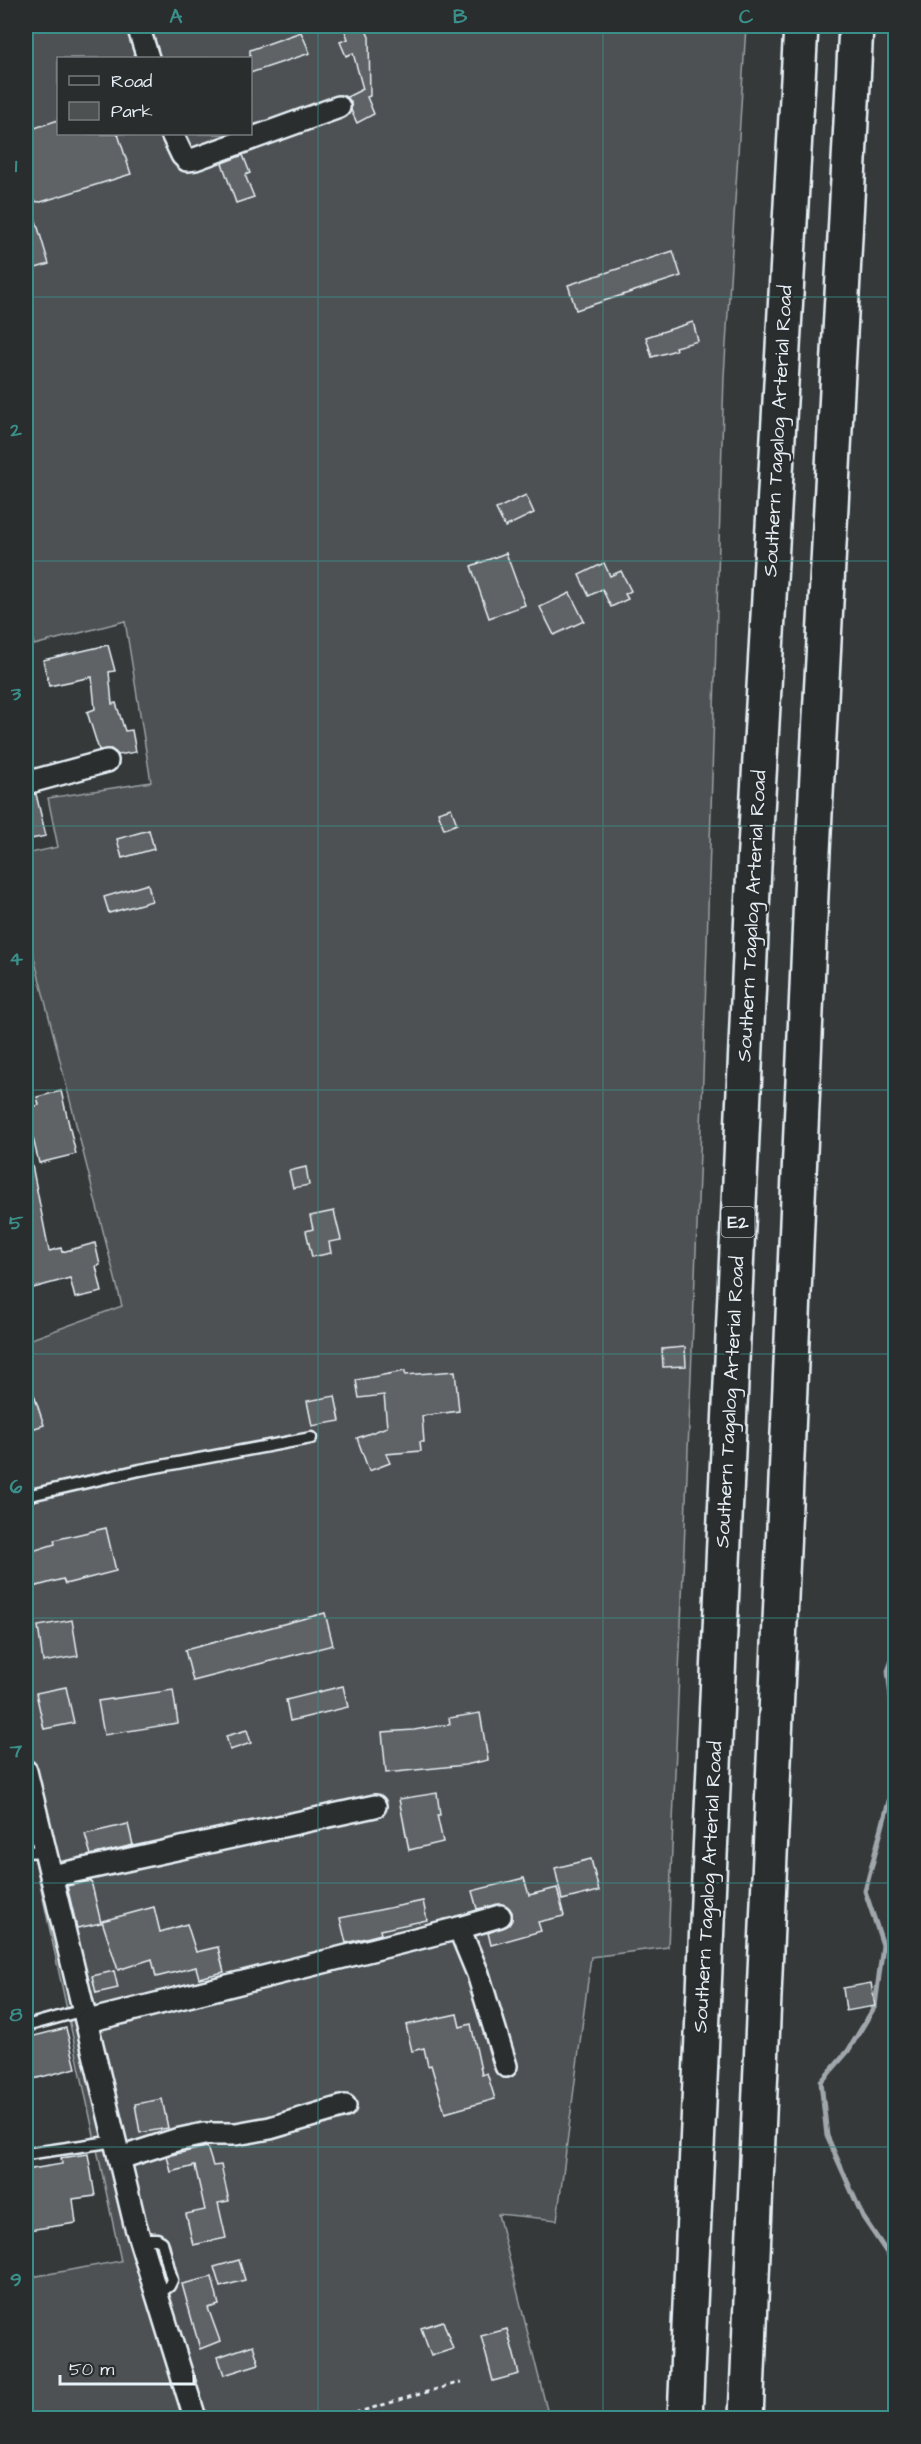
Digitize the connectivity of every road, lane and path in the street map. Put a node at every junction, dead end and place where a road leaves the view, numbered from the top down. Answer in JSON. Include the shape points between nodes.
{"nodes":[{"id":1,"x":138,"y":26,"type":"edge"},
{"id":2,"x":801,"y":26,"type":"edge"},
{"id":3,"x":856,"y":26,"type":"edge"},
{"id":4,"x":148,"y":57,"type":"edge"},
{"id":5,"x":339,"y":107,"type":"dead end"},
{"id":6,"x":172,"y":135,"type":"edge"},
{"id":7,"x":107,"y":761,"type":"dead end"},
{"id":8,"x":26,"y":783,"type":"edge"},
{"id":9,"x":311,"y":1438,"type":"dead end"},
{"id":10,"x":26,"y":1496,"type":"edge"},
{"id":11,"x":26,"y":1771,"type":"edge"},
{"id":12,"x":375,"y":1806,"type":"dead end"},
{"id":13,"x":35,"y":1852,"type":"edge"},
{"id":14,"x":52,"y":1876,"type":"junction"},
{"id":15,"x":500,"y":1916,"type":"dead end"},
{"id":16,"x":459,"y":1928,"type":"junction"},
{"id":17,"x":86,"y":2015,"type":"junction"},
{"id":18,"x":26,"y":2026,"type":"edge"},
{"id":19,"x":506,"y":2066,"type":"dead end"},
{"id":20,"x":345,"y":2106,"type":"dead end"},
{"id":21,"x":118,"y":2150,"type":"junction"},
{"id":22,"x":26,"y":2154,"type":"edge"},
{"id":23,"x":461,"y":2382,"type":"dead end"},
{"id":24,"x":195,"y":2418,"type":"edge"},
{"id":25,"x":338,"y":2418,"type":"edge"},
{"id":26,"x":685,"y":2418,"type":"edge"},
{"id":27,"x":746,"y":2418,"type":"edge"}],
"edges":[{"from":1,"to":4,"type":"street"},
{"from":2,"to":26,"type":"highway","name":"Southern Tagalog Arterial Road","number":"E2","via":[[753,878]]},
{"from":3,"to":27,"type":"highway","via":[[812,883]]},
{"from":5,"to":6,"type":"street","via":[[195,159],[187,160],[182,155]]},
{"from":7,"to":8,"type":"street"},
{"from":9,"to":10,"type":"lane"},
{"from":11,"to":13,"type":"street"},
{"from":12,"to":14,"type":"street"},
{"from":13,"to":14,"type":"street"},
{"from":14,"to":17,"type":"street"},
{"from":15,"to":16,"type":"street"},
{"from":16,"to":17,"type":"street"},
{"from":16,"to":19,"type":"street","via":[[478,1974]]},
{"from":17,"to":18,"type":"lane"},
{"from":17,"to":21,"type":"street"},
{"from":20,"to":21,"type":"street","via":[[270,2128],[204,2134]]},
{"from":21,"to":22,"type":"lane"},
{"from":21,"to":24,"type":"street","via":[[140,2239]]},
{"from":23,"to":25,"type":"path"}]}
